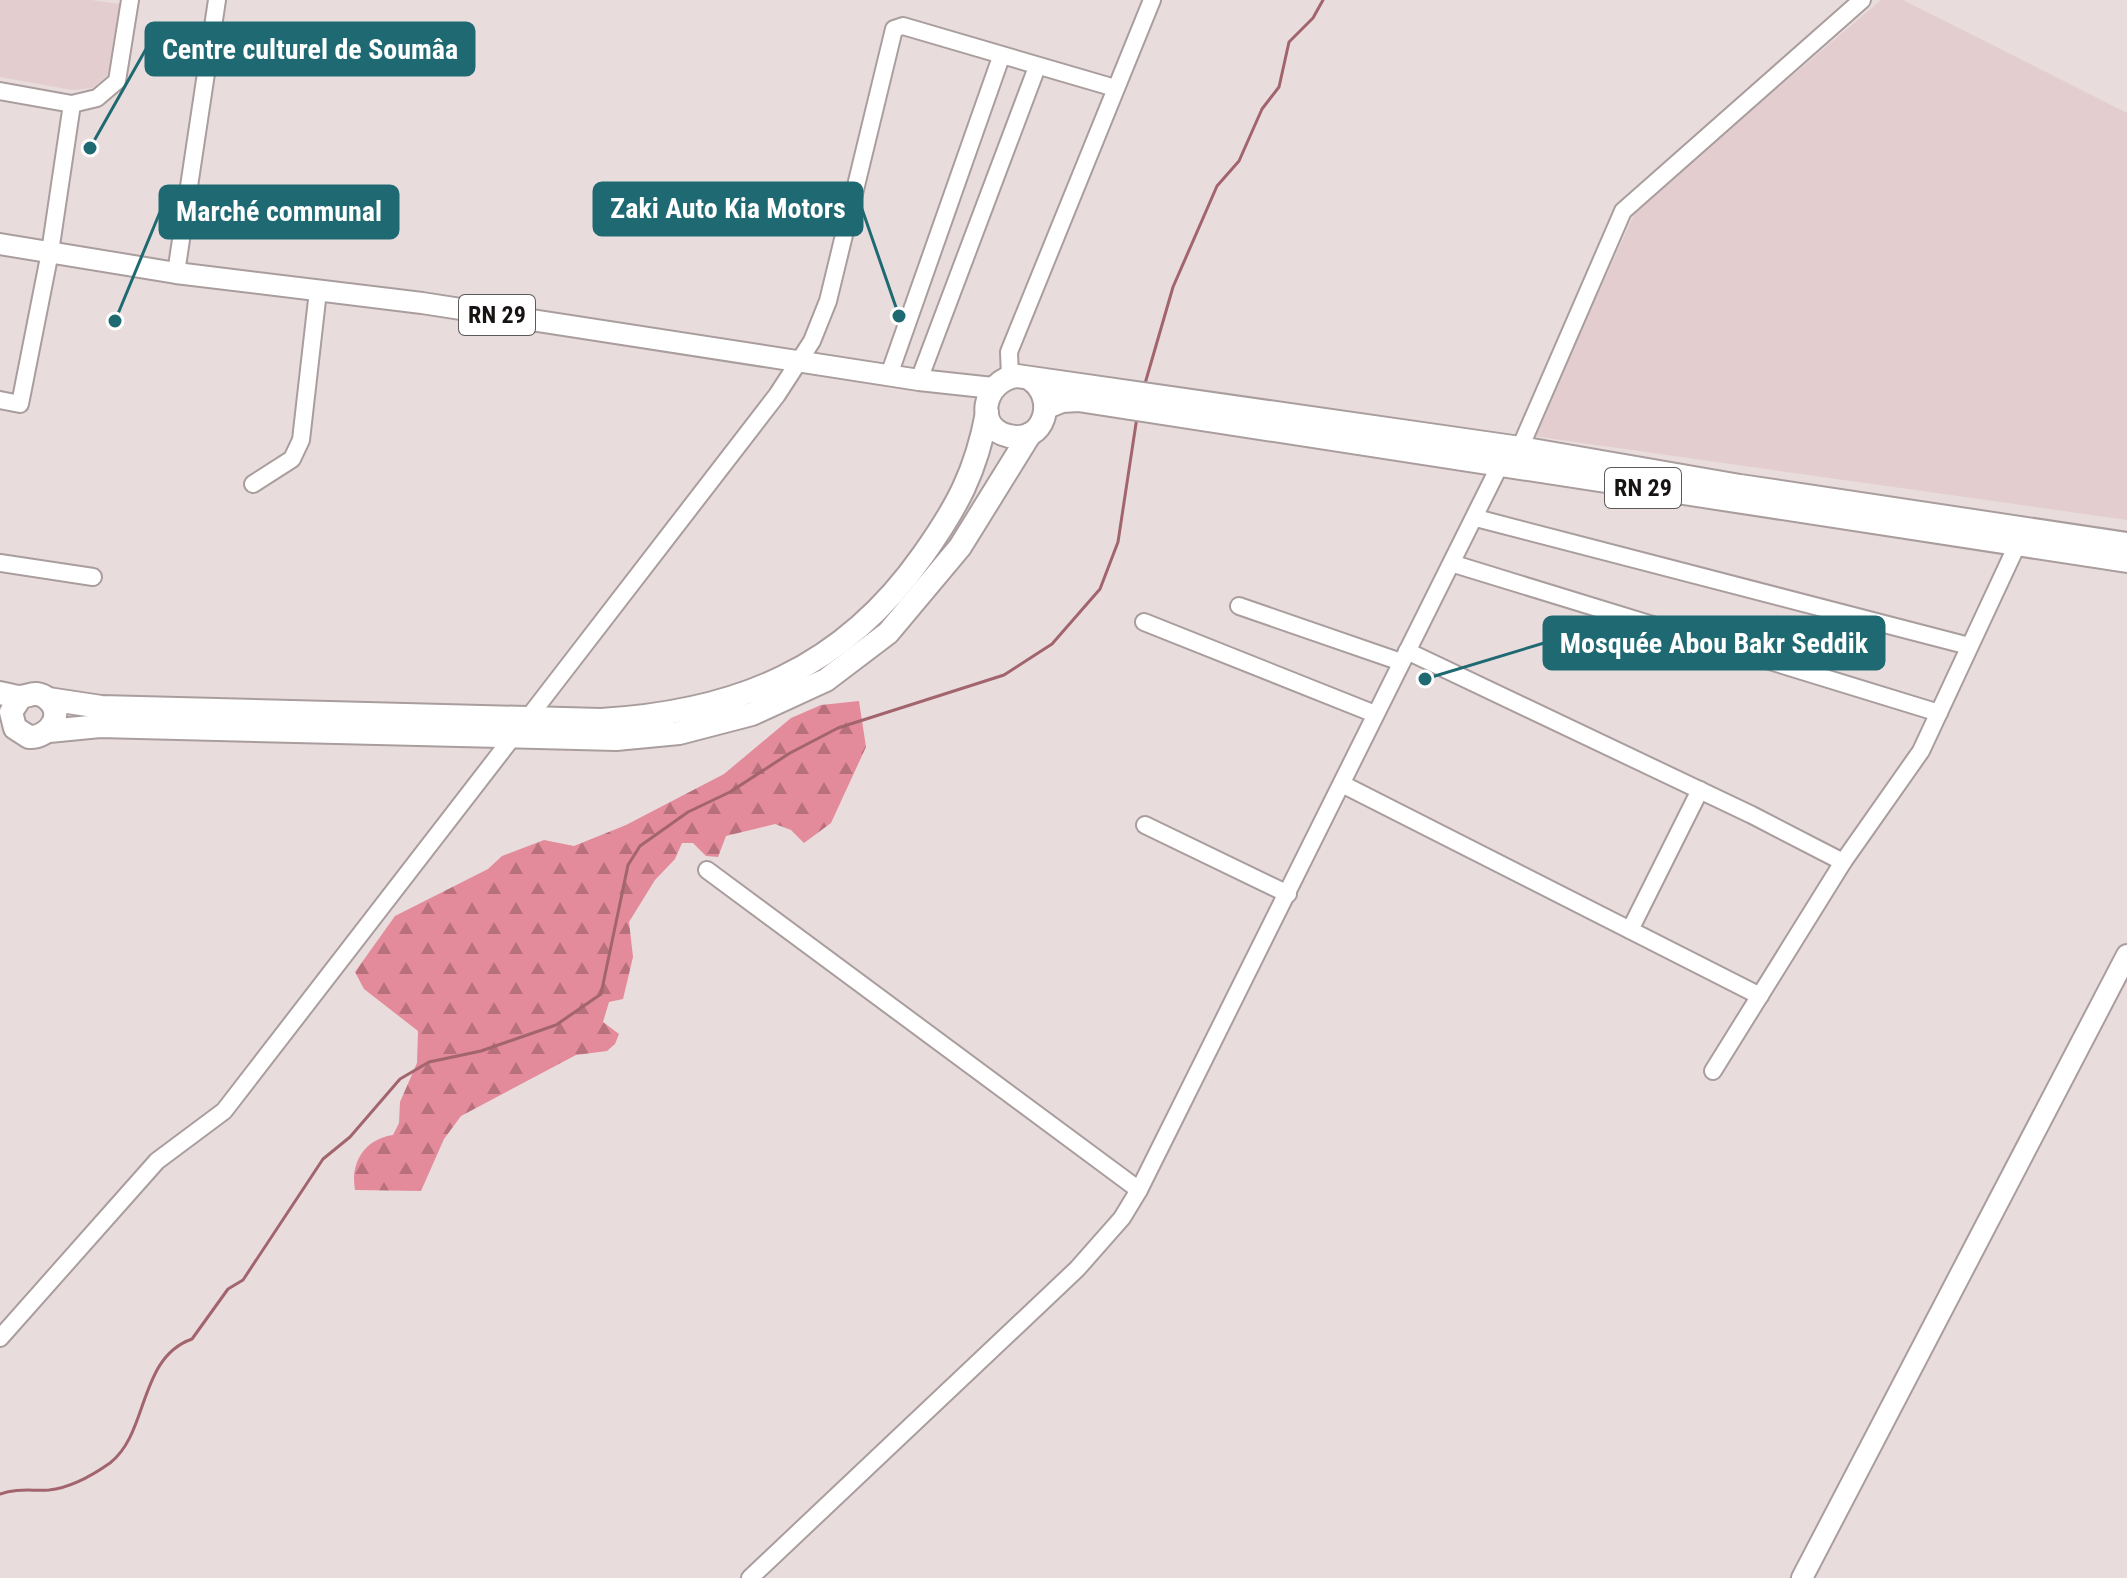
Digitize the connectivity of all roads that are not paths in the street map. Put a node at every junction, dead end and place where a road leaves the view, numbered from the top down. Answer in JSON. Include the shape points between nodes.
{"nodes":[{"id":1,"x":130,"y":0,"type":"edge"},
{"id":2,"x":217,"y":0,"type":"edge"},
{"id":3,"x":1152,"y":0,"type":"edge"},
{"id":4,"x":1862,"y":0,"type":"edge"},
{"id":5,"x":1001,"y":57,"type":"junction"},
{"id":6,"x":1037,"y":67,"type":"junction"},
{"id":7,"x":1115,"y":88,"type":"junction"},
{"id":8,"x":0,"y":91,"type":"edge"},
{"id":9,"x":72,"y":104,"type":"junction"},
{"id":10,"x":0,"y":244,"type":"edge"},
{"id":11,"x":50,"y":252,"type":"junction"},
{"id":12,"x":176,"y":273,"type":"junction"},
{"id":13,"x":318,"y":291,"type":"junction"},
{"id":14,"x":801,"y":361,"type":"junction"},
{"id":15,"x":889,"y":375,"type":"junction"},
{"id":16,"x":919,"y":380,"type":"junction"},
{"id":17,"x":1011,"y":381,"type":"junction"},
{"id":18,"x":0,"y":400,"type":"edge"},
{"id":19,"x":1126,"y":400,"type":"junction"},
{"id":20,"x":1159,"y":405,"type":"junction"},
{"id":21,"x":1047,"y":407,"type":"junction"},
{"id":22,"x":987,"y":413,"type":"junction"},
{"id":23,"x":1030,"y":434,"type":"junction"},
{"id":24,"x":1520,"y":448,"type":"junction"},
{"id":25,"x":1499,"y":467,"type":"junction"},
{"id":26,"x":253,"y":484,"type":"dead end"},
{"id":27,"x":1476,"y":518,"type":"junction"},
{"id":28,"x":2018,"y":543,"type":"junction"},
{"id":29,"x":2127,"y":544,"type":"edge"},
{"id":30,"x":2127,"y":561,"type":"edge"},
{"id":31,"x":0,"y":563,"type":"edge"},
{"id":32,"x":1454,"y":564,"type":"junction"},
{"id":33,"x":93,"y":577,"type":"dead end"},
{"id":34,"x":1239,"y":606,"type":"dead end"},
{"id":35,"x":1144,"y":622,"type":"dead end"},
{"id":36,"x":1969,"y":646,"type":"junction"},
{"id":37,"x":1404,"y":656,"type":"junction"},
{"id":38,"x":10,"y":695,"type":"edge"},
{"id":39,"x":48,"y":699,"type":"junction"},
{"id":40,"x":1939,"y":713,"type":"junction"},
{"id":41,"x":1375,"y":714,"type":"junction"},
{"id":42,"x":528,"y":718,"type":"junction"},
{"id":43,"x":6,"y":721,"type":"edge"},
{"id":44,"x":49,"y":731,"type":"junction"},
{"id":45,"x":512,"y":738,"type":"junction"},
{"id":46,"x":1342,"y":784,"type":"junction"},
{"id":47,"x":1700,"y":790,"type":"junction"},
{"id":48,"x":1145,"y":825,"type":"dead end"},
{"id":49,"x":1843,"y":862,"type":"junction"},
{"id":50,"x":707,"y":870,"type":"dead end"},
{"id":51,"x":1288,"y":894,"type":"junction"},
{"id":52,"x":1630,"y":930,"type":"junction"},
{"id":53,"x":2127,"y":955,"type":"edge"},
{"id":54,"x":1760,"y":996,"type":"junction"},
{"id":55,"x":1713,"y":1071,"type":"dead end"},
{"id":56,"x":1139,"y":1190,"type":"junction"},
{"id":57,"x":0,"y":1338,"type":"edge"},
{"id":58,"x":750,"y":1578,"type":"edge"},
{"id":59,"x":1802,"y":1578,"type":"edge"}],
"edges":[{"from":1,"to":9,"type":"street","via":[[117,81],[97,98]]},
{"from":2,"to":12,"type":"street"},
{"from":3,"to":7,"type":"street"},
{"from":4,"to":24,"type":"street","via":[[1628,204]]},
{"from":5,"to":6,"type":"street"},
{"from":5,"to":14,"type":"street","via":[[903,26],[892,32],[828,301]]},
{"from":5,"to":15,"type":"street"},
{"from":6,"to":7,"type":"street"},
{"from":6,"to":16,"type":"street"},
{"from":7,"to":17,"type":"street","via":[[1009,352]]},
{"from":8,"to":9,"type":"street"},
{"from":9,"to":11,"type":"street"},
{"from":10,"to":11,"type":"main road","number":"RN 29"},
{"from":11,"to":12,"type":"main road","number":"RN 29"},
{"from":11,"to":18,"type":"street","via":[[20,404]]},
{"from":12,"to":13,"type":"main road","number":"RN 29"},
{"from":13,"to":14,"type":"main road","number":"RN 29"},
{"from":13,"to":26,"type":"street","via":[[301,440],[292,459]]},
{"from":14,"to":15,"type":"main road","number":"RN 29"},
{"from":14,"to":42,"type":"street"},
{"from":15,"to":16,"type":"main road","number":"RN 29"},
{"from":16,"to":17,"type":"main road","number":"RN 29"},
{"from":17,"to":19,"type":"highway"},
{"from":17,"to":21,"type":"highway","via":[[1040,388]]},
{"from":17,"to":22,"type":"highway","via":[[987,400]]},
{"from":19,"to":20,"type":"highway","number":"RN 29"},
{"from":19,"to":21,"type":"highway","number":"RN 29","via":[[1070,400]]},
{"from":20,"to":24,"type":"highway"},
{"from":20,"to":25,"type":"highway","number":"RN 29"},
{"from":21,"to":23,"type":"highway","via":[[1040,426]]},
{"from":22,"to":23,"type":"highway","via":[[1003,434]]},
{"from":22,"to":42,"type":"highway","via":[[973,473],[937,536],[875,615],[819,658],[750,693],[701,708],[614,719]]},
{"from":23,"to":45,"type":"highway","via":[[933,582],[888,633],[826,680],[752,714],[679,733],[616,739]]},
{"from":24,"to":29,"type":"highway"},
{"from":25,"to":27,"type":"street"},
{"from":25,"to":28,"type":"highway","number":"RN 29"},
{"from":27,"to":32,"type":"street"},
{"from":27,"to":36,"type":"street"},
{"from":28,"to":30,"type":"highway","number":"RN 29"},
{"from":28,"to":36,"type":"street"},
{"from":31,"to":33,"type":"street"},
{"from":32,"to":37,"type":"street"},
{"from":32,"to":40,"type":"street"},
{"from":34,"to":37,"type":"street"},
{"from":35,"to":41,"type":"street"},
{"from":36,"to":40,"type":"street"},
{"from":37,"to":41,"type":"street"},
{"from":37,"to":47,"type":"street"},
{"from":38,"to":39,"type":"highway"},
{"from":38,"to":43,"type":"highway","via":[[13,706]]},
{"from":39,"to":42,"type":"highway","via":[[101,707]]},
{"from":39,"to":44,"type":"highway","via":[[55,715]]},
{"from":40,"to":49,"type":"street","via":[[1921,751]]},
{"from":41,"to":46,"type":"street"},
{"from":43,"to":44,"type":"highway","via":[[29,737]]},
{"from":44,"to":45,"type":"highway","via":[[100,726]]},
{"from":45,"to":57,"type":"street","via":[[224,1111],[157,1161]]},
{"from":46,"to":51,"type":"street"},
{"from":46,"to":52,"type":"street"},
{"from":47,"to":49,"type":"street"},
{"from":47,"to":52,"type":"street"},
{"from":48,"to":51,"type":"street"},
{"from":49,"to":54,"type":"street"},
{"from":50,"to":56,"type":"street"},
{"from":51,"to":56,"type":"street"},
{"from":52,"to":54,"type":"street"},
{"from":53,"to":59,"type":"main road"},
{"from":54,"to":55,"type":"street"},
{"from":56,"to":58,"type":"street","via":[[1077,1269]]}]}
